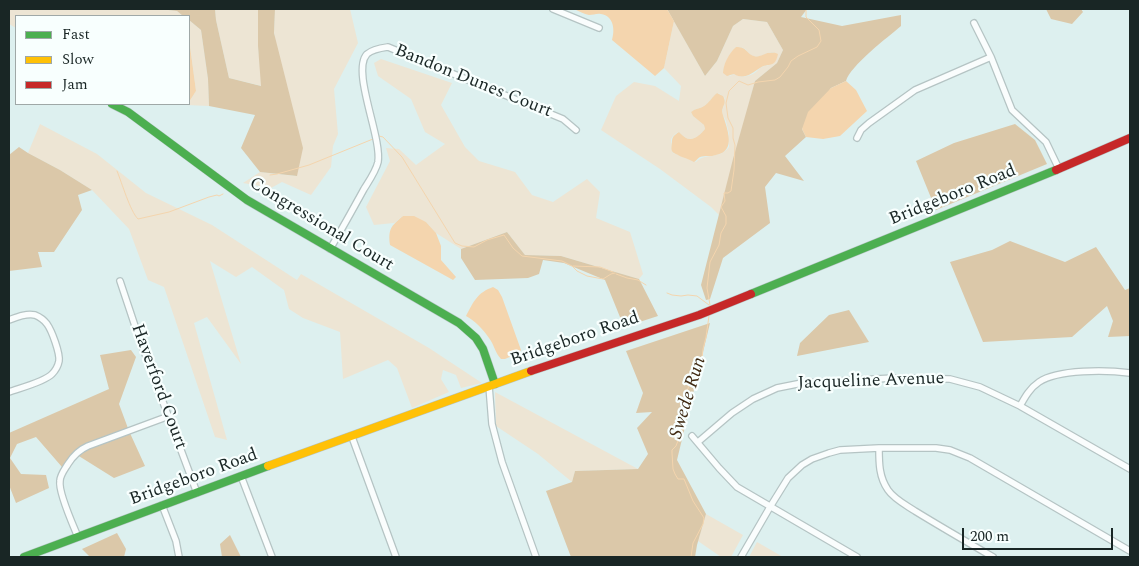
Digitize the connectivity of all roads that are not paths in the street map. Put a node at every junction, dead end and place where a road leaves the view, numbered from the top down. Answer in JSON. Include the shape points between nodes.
{"nodes":[{"id":1,"x":553,"y":9,"type":"edge"},
{"id":2,"x":974,"y":23,"type":"dead end"},
{"id":3,"x":599,"y":28,"type":"dead end"},
{"id":4,"x":990,"y":57,"type":"junction"},
{"id":5,"x":114,"y":105,"type":"edge"},
{"id":6,"x":576,"y":130,"type":"dead end"},
{"id":7,"x":857,"y":138,"type":"dead end"},
{"id":8,"x":1130,"y":138,"type":"edge"},
{"id":9,"x":1059,"y":169,"type":"junction"},
{"id":10,"x":330,"y":248,"type":"junction"},
{"id":11,"x":120,"y":281,"type":"dead end"},
{"id":12,"x":9,"y":320,"type":"edge"},
{"id":13,"x":1130,"y":373,"type":"edge"},
{"id":14,"x":492,"y":385,"type":"junction"},
{"id":15,"x":9,"y":392,"type":"edge"},
{"id":16,"x":1020,"y":406,"type":"junction"},
{"id":17,"x":169,"y":416,"type":"junction"},
{"id":18,"x":692,"y":436,"type":"dead end"},
{"id":19,"x":352,"y":437,"type":"junction"},
{"id":20,"x":698,"y":442,"type":"junction"},
{"id":21,"x":879,"y":448,"type":"junction"},
{"id":22,"x":1130,"y":469,"type":"edge"},
{"id":23,"x":241,"y":476,"type":"junction"},
{"id":24,"x":197,"y":493,"type":"junction"},
{"id":25,"x":162,"y":505,"type":"junction"},
{"id":26,"x":770,"y":507,"type":"junction"},
{"id":27,"x":78,"y":537,"type":"junction"},
{"id":28,"x":1129,"y":549,"type":"edge"},
{"id":29,"x":24,"y":557,"type":"edge"},
{"id":30,"x":179,"y":557,"type":"edge"},
{"id":31,"x":272,"y":557,"type":"edge"},
{"id":32,"x":396,"y":557,"type":"edge"},
{"id":33,"x":536,"y":557,"type":"edge"},
{"id":34,"x":741,"y":557,"type":"edge"},
{"id":35,"x":857,"y":557,"type":"edge"},
{"id":36,"x":993,"y":557,"type":"edge"}],
"edges":[{"from":1,"to":3,"type":"street"},
{"from":2,"to":4,"type":"street"},
{"from":4,"to":7,"type":"street","via":[[915,90],[868,123]]},
{"from":4,"to":9,"type":"street","via":[[1012,110],[1046,142]]},
{"from":5,"to":10,"type":"main road","name":"Congressional Court","via":[[247,200]]},
{"from":6,"to":10,"type":"street","name":"Bandon Dunes Court","via":[[563,119],[388,47],[377,48],[367,55],[362,66],[378,162]]},
{"from":8,"to":9,"type":"main road","name":"Bridgeboro Road"},
{"from":9,"to":14,"type":"main road","name":"Bridgeboro Road","via":[[699,314]]},
{"from":10,"to":14,"type":"main road","name":"Congressional Court","via":[[459,323],[483,349]]},
{"from":11,"to":17,"type":"street","name":"Haverford Court"},
{"from":12,"to":15,"type":"street","via":[[28,315],[41,318],[50,328],[59,358],[55,371],[48,377]]},
{"from":13,"to":16,"type":"street","via":[[1102,371],[1050,376],[1033,387]]},
{"from":14,"to":19,"type":"main road","name":"Bridgeboro Road"},
{"from":14,"to":33,"type":"street","via":[[492,424]]},
{"from":16,"to":20,"type":"street","name":"Jacqueline Avenue","via":[[980,387],[950,379],[894,378],[802,383],[777,388],[753,399]]},
{"from":16,"to":22,"type":"street","name":"Jacqueline Avenue"},
{"from":17,"to":24,"type":"street","name":"Haverford Court"},
{"from":17,"to":27,"type":"street","via":[[88,446],[72,457],[61,476],[60,486]]},
{"from":18,"to":20,"type":"street"},
{"from":19,"to":23,"type":"main road","name":"Bridgeboro Road"},
{"from":19,"to":32,"type":"street"},
{"from":20,"to":26,"type":"street","via":[[737,487]]},
{"from":21,"to":26,"type":"street","via":[[840,450],[812,459],[788,478]]},
{"from":21,"to":28,"type":"street","via":[[936,448],[970,458]]},
{"from":21,"to":36,"type":"street","via":[[880,471],[889,492],[921,515]]},
{"from":23,"to":24,"type":"main road","name":"Bridgeboro Road"},
{"from":23,"to":31,"type":"street"},
{"from":24,"to":25,"type":"main road","name":"Bridgeboro Road"},
{"from":25,"to":27,"type":"main road","name":"Bridgeboro Road"},
{"from":25,"to":30,"type":"street"},
{"from":26,"to":34,"type":"street"},
{"from":26,"to":35,"type":"street"},
{"from":27,"to":29,"type":"main road","name":"Bridgeboro Road"}]}
